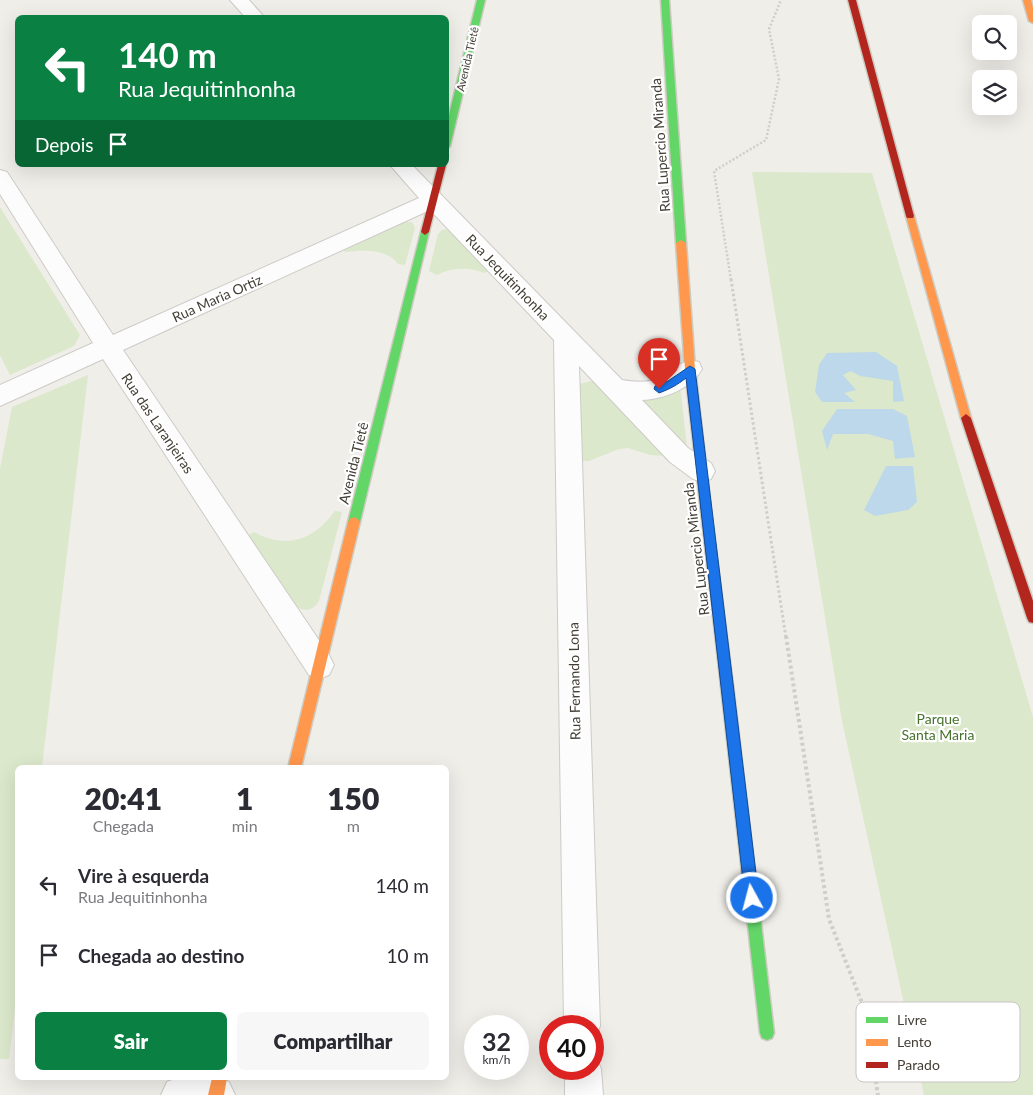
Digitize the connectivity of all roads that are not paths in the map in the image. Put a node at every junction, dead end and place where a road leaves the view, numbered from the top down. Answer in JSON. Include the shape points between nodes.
{"nodes":[{"id":1,"x":239,"y":0,"type":"edge"},
{"id":2,"x":481,"y":0,"type":"edge"},
{"id":3,"x":666,"y":0,"type":"edge"},
{"id":4,"x":852,"y":0,"type":"edge"},
{"id":5,"x":1027,"y":0,"type":"edge"},
{"id":6,"x":253,"y":15,"type":"edge"},
{"id":7,"x":1033,"y":21,"type":"edge"},
{"id":8,"x":449,"y":133,"type":"edge"},
{"id":9,"x":402,"y":167,"type":"edge"},
{"id":10,"x":442,"y":167,"type":"edge"},
{"id":11,"x":0,"y":178,"type":"edge"},
{"id":12,"x":434,"y":200,"type":"junction"},
{"id":13,"x":566,"y":336,"type":"junction"},
{"id":14,"x":108,"y":347,"type":"junction"},
{"id":15,"x":690,"y":369,"type":"junction"},
{"id":16,"x":617,"y":389,"type":"junction"},
{"id":17,"x":0,"y":396,"type":"edge"},
{"id":18,"x":702,"y":471,"type":"junction"},
{"id":19,"x":1033,"y":618,"type":"edge"},
{"id":20,"x":319,"y":665,"type":"junction"},
{"id":21,"x":295,"y":765,"type":"edge"},
{"id":22,"x":582,"y":1015,"type":"edge"},
{"id":23,"x":768,"y":1033,"type":"dead end"},
{"id":24,"x":220,"y":1080,"type":"edge"},
{"id":25,"x":583,"y":1080,"type":"edge"},
{"id":26,"x":180,"y":1095,"type":"edge"},
{"id":27,"x":216,"y":1095,"type":"edge"},
{"id":28,"x":584,"y":1095,"type":"edge"}],
"edges":[{"from":1,"to":6,"type":"street"},
{"from":2,"to":8,"type":"street","name":"Avenida Tietê"},
{"from":3,"to":15,"type":"street","name":"Rua Lupercio Miranda"},
{"from":4,"to":19,"type":"street","via":[[964,410]]},
{"from":5,"to":7,"type":"street"},
{"from":9,"to":12,"type":"street","name":"Rua Jequitinhonha"},
{"from":10,"to":12,"type":"street","name":"Avenida Tietê"},
{"from":11,"to":14,"type":"street","name":"Rua das Laranjeiras"},
{"from":12,"to":13,"type":"street","name":"Rua Jequitinhonha"},
{"from":12,"to":14,"type":"street","name":"Rua Maria Ortiz"},
{"from":12,"to":20,"type":"street","name":"Avenida Tietê"},
{"from":13,"to":16,"type":"street","name":"Rua Jequitinhonha"},
{"from":13,"to":22,"type":"street","name":"Rua Fernando Lona"},
{"from":14,"to":17,"type":"street","name":"Rua Maria Ortiz"},
{"from":14,"to":20,"type":"street","name":"Rua das Laranjeiras"},
{"from":15,"to":16,"type":"street","via":[[672,384],[659,389],[631,392]]},
{"from":15,"to":18,"type":"street","name":"Rua Lupercio Miranda"},
{"from":16,"to":18,"type":"street","name":"Rua Jequitinhonha","via":[[679,455]]},
{"from":18,"to":23,"type":"street","name":"Rua Lupercio Miranda"},
{"from":20,"to":21,"type":"street","name":"Avenida Tietê"},
{"from":24,"to":27,"type":"street"},
{"from":25,"to":28,"type":"street"},
{"from":26,"to":27,"type":"street"}]}
